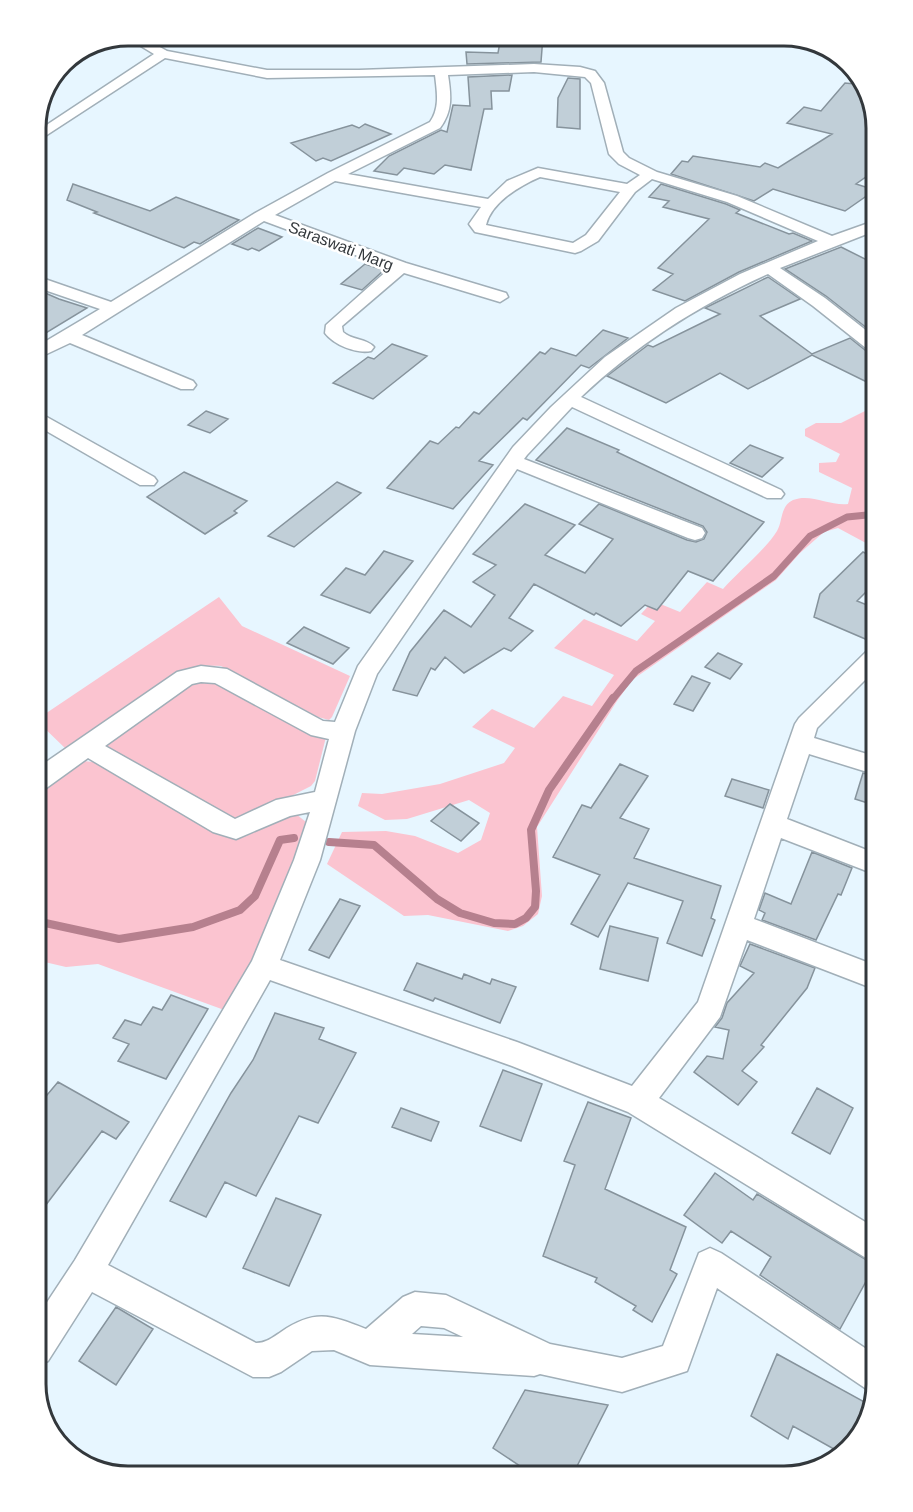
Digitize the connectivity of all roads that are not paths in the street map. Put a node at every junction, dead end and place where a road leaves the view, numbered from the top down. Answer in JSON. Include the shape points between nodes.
{"nodes":[{"id":1,"x":148,"y":46,"type":"edge"},
{"id":2,"x":163,"y":54,"type":"junction"},
{"id":3,"x":441,"y":71,"type":"junction"},
{"id":4,"x":47,"y":127,"type":"edge"},
{"id":5,"x":51,"y":129,"type":"junction"},
{"id":6,"x":47,"y":131,"type":"edge"},
{"id":7,"x":651,"y":173,"type":"junction"},
{"id":8,"x":333,"y":176,"type":"junction"},
{"id":9,"x":630,"y":189,"type":"junction"},
{"id":10,"x":491,"y":204,"type":"junction"},
{"id":11,"x":262,"y":215,"type":"junction"},
{"id":12,"x":866,"y":229,"type":"edge"},
{"id":13,"x":831,"y":241,"type":"junction"},
{"id":14,"x":401,"y":267,"type":"junction"},
{"id":15,"x":770,"y":268,"type":"junction"},
{"id":16,"x":47,"y":284,"type":"edge"},
{"id":17,"x":500,"y":297,"type":"dead end"},
{"id":18,"x":113,"y":308,"type":"junction"},
{"id":19,"x":69,"y":336,"type":"junction"},
{"id":20,"x":866,"y":339,"type":"edge"},
{"id":21,"x":365,"y":347,"type":"dead end"},
{"id":22,"x":47,"y":348,"type":"edge"},
{"id":23,"x":187,"y":385,"type":"dead end"},
{"id":24,"x":570,"y":399,"type":"junction"},
{"id":25,"x":47,"y":423,"type":"edge"},
{"id":26,"x":513,"y":461,"type":"junction"},
{"id":27,"x":147,"y":481,"type":"dead end"},
{"id":28,"x":774,"y":494,"type":"dead end"},
{"id":29,"x":695,"y":532,"type":"dead end"},
{"id":30,"x":866,"y":666,"type":"edge"},
{"id":31,"x":343,"y":731,"type":"junction"},
{"id":32,"x":801,"y":743,"type":"junction"},
{"id":33,"x":88,"y":747,"type":"junction"},
{"id":34,"x":866,"y":763,"type":"edge"},
{"id":35,"x":46,"y":775,"type":"edge"},
{"id":36,"x":325,"y":802,"type":"junction"},
{"id":37,"x":772,"y":824,"type":"junction"},
{"id":38,"x":866,"y":861,"type":"edge"},
{"id":39,"x":738,"y":925,"type":"junction"},
{"id":40,"x":264,"y":966,"type":"junction"},
{"id":41,"x":866,"y":974,"type":"edge"},
{"id":42,"x":638,"y":1102,"type":"junction"},
{"id":43,"x":866,"y":1241,"type":"edge"},
{"id":44,"x":86,"y":1271,"type":"junction"},
{"id":45,"x":46,"y":1333,"type":"edge"},
{"id":46,"x":866,"y":1369,"type":"edge"}],
"edges":[{"from":1,"to":2,"type":"street"},
{"from":2,"to":3,"type":"street","via":[[281,75]]},
{"from":2,"to":5,"type":"street"},
{"from":3,"to":7,"type":"street","via":[[534,68],[590,74],[597,82],[616,154],[628,165]]},
{"from":3,"to":8,"type":"street","via":[[444,104],[442,117],[435,125]]},
{"from":4,"to":5,"type":"street"},
{"from":5,"to":6,"type":"street"},
{"from":7,"to":9,"type":"street"},
{"from":7,"to":13,"type":"street","via":[[730,199]]},
{"from":8,"to":10,"type":"street"},
{"from":8,"to":11,"type":"street"},
{"from":9,"to":10,"type":"street","via":[[538,172],[512,184]]},
{"from":9,"to":10,"type":"street","via":[[592,238],[575,248],[480,229],[477,224]]},
{"from":11,"to":14,"type":"street","name":"Saraswati Marg"},
{"from":11,"to":18,"type":"street"},
{"from":12,"to":13,"type":"street"},
{"from":13,"to":15,"type":"street"},
{"from":14,"to":17,"type":"street"},
{"from":14,"to":21,"type":"street","name":"Saraswati Marg","via":[[334,325],[334,333],[340,339]]},
{"from":15,"to":20,"type":"street"},
{"from":15,"to":24,"type":"street","via":[[708,297],[656,328]]},
{"from":16,"to":18,"type":"street"},
{"from":18,"to":19,"type":"street"},
{"from":19,"to":22,"type":"street"},
{"from":19,"to":23,"type":"street"},
{"from":24,"to":26,"type":"street"},
{"from":24,"to":28,"type":"street"},
{"from":25,"to":27,"type":"street"},
{"from":26,"to":29,"type":"street"},
{"from":26,"to":31,"type":"street","via":[[366,672]]},
{"from":30,"to":32,"type":"street","via":[[807,724]]},
{"from":31,"to":33,"type":"street","via":[[319,729],[219,675],[201,674],[185,678]]},
{"from":31,"to":36,"type":"street"},
{"from":32,"to":34,"type":"street"},
{"from":32,"to":37,"type":"street"},
{"from":33,"to":35,"type":"street"},
{"from":33,"to":36,"type":"street","via":[[222,825],[236,829],[285,807]]},
{"from":36,"to":40,"type":"street","via":[[307,860]]},
{"from":37,"to":38,"type":"street"},
{"from":37,"to":39,"type":"street"},
{"from":39,"to":41,"type":"street"},
{"from":39,"to":42,"type":"street","via":[[710,1008]]},
{"from":40,"to":42,"type":"street"},
{"from":40,"to":44,"type":"street"},
{"from":42,"to":43,"type":"street"},
{"from":44,"to":45,"type":"street"},
{"from":44,"to":46,"type":"street","via":[[253,1360],[269,1360],[307,1334],[334,1333],[370,1348],[548,1360],[622,1375],[675,1359],[710,1264]]}]}
